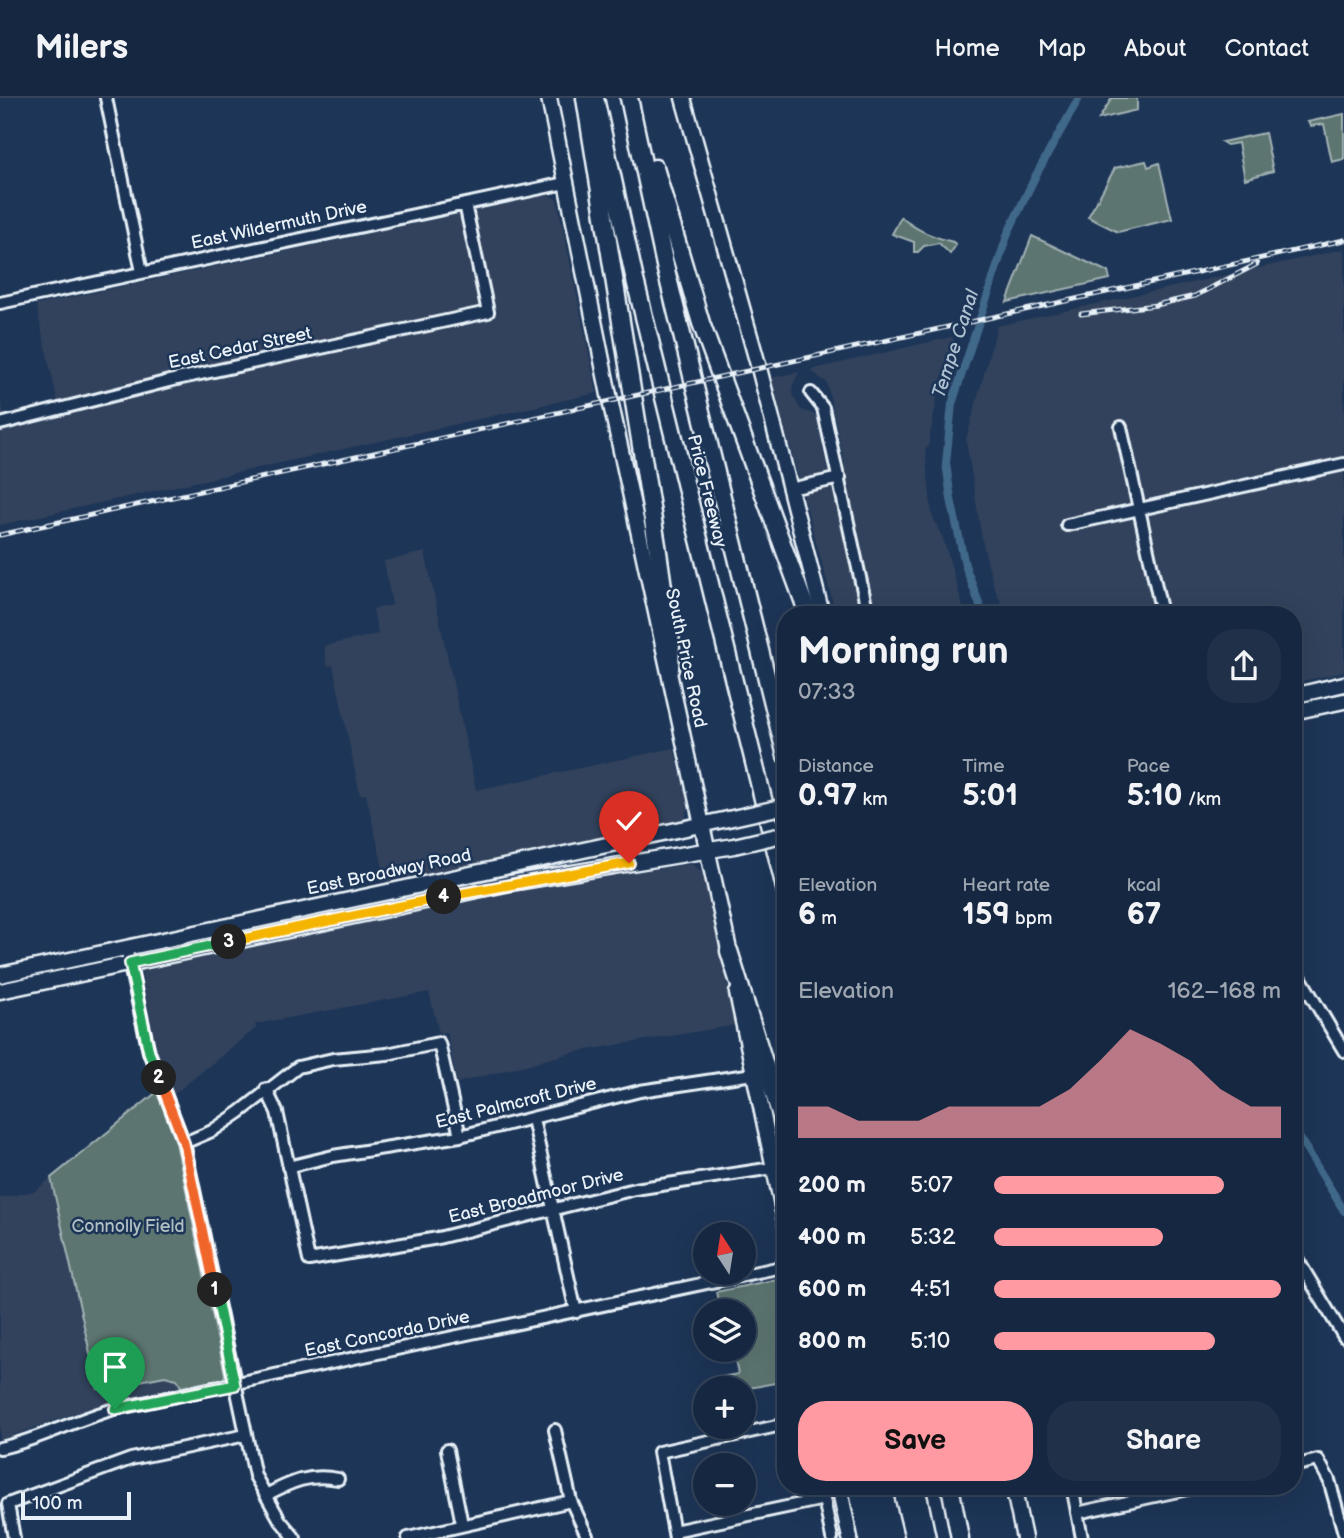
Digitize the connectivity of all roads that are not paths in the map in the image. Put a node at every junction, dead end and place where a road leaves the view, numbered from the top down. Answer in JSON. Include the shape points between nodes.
{"nodes":[{"id":1,"x":106,"y":98,"type":"edge"},
{"id":2,"x":549,"y":98,"type":"edge"},
{"id":3,"x":585,"y":98,"type":"edge"},
{"id":4,"x":594,"y":98,"type":"edge"},
{"id":5,"x":629,"y":98,"type":"edge"},
{"id":6,"x":636,"y":98,"type":"edge"},
{"id":7,"x":683,"y":98,"type":"edge"},
{"id":8,"x":565,"y":183,"type":"junction"},
{"id":9,"x":465,"y":204,"type":"junction"},
{"id":10,"x":142,"y":272,"type":"junction"},
{"id":11,"x":0,"y":303,"type":"edge"},
{"id":12,"x":811,"y":393,"type":"dead end"},
{"id":13,"x":0,"y":424,"type":"edge"},
{"id":14,"x":1121,"y":427,"type":"dead end"},
{"id":15,"x":1344,"y":464,"type":"edge"},
{"id":16,"x":840,"y":478,"type":"junction"},
{"id":17,"x":790,"y":489,"type":"junction"},
{"id":18,"x":1139,"y":510,"type":"junction"},
{"id":19,"x":1068,"y":525,"type":"dead end"},
{"id":20,"x":805,"y":606,"type":"edge"},
{"id":21,"x":820,"y":606,"type":"edge"},
{"id":22,"x":866,"y":606,"type":"edge"},
{"id":23,"x":1160,"y":606,"type":"edge"},
{"id":24,"x":670,"y":669,"type":"junction"},
{"id":25,"x":1344,"y":684,"type":"edge"},
{"id":26,"x":1302,"y":693,"type":"edge"},
{"id":27,"x":1344,"y":701,"type":"edge"},
{"id":28,"x":1302,"y":710,"type":"edge"},
{"id":29,"x":777,"y":719,"type":"edge"},
{"id":30,"x":777,"y":808,"type":"edge"},
{"id":31,"x":701,"y":825,"type":"junction"},
{"id":32,"x":777,"y":836,"type":"edge"},
{"id":33,"x":707,"y":851,"type":"junction"},
{"id":34,"x":777,"y":856,"type":"edge"},
{"id":35,"x":501,"y":868,"type":"junction"},
{"id":36,"x":505,"y":884,"type":"junction"},
{"id":37,"x":396,"y":891,"type":"junction"},
{"id":38,"x":399,"y":906,"type":"junction"},
{"id":39,"x":126,"y":948,"type":"junction"},
{"id":40,"x":729,"y":951,"type":"junction"},
{"id":41,"x":130,"y":963,"type":"junction"},
{"id":42,"x":0,"y":975,"type":"edge"},
{"id":43,"x":1302,"y":980,"type":"edge"},
{"id":44,"x":0,"y":991,"type":"edge"},
{"id":45,"x":1344,"y":1051,"type":"edge"},
{"id":46,"x":752,"y":1074,"type":"junction"},
{"id":47,"x":266,"y":1089,"type":"junction"},
{"id":48,"x":777,"y":1103,"type":"edge"},
{"id":49,"x":534,"y":1119,"type":"junction"},
{"id":50,"x":460,"y":1136,"type":"junction"},
{"id":51,"x":184,"y":1143,"type":"junction"},
{"id":52,"x":288,"y":1167,"type":"junction"},
{"id":53,"x":772,"y":1168,"type":"junction"},
{"id":54,"x":777,"y":1188,"type":"edge"},
{"id":55,"x":555,"y":1211,"type":"junction"},
{"id":56,"x":1302,"y":1267,"type":"edge"},
{"id":57,"x":777,"y":1268,"type":"edge"},
{"id":58,"x":576,"y":1312,"type":"junction"},
{"id":59,"x":1344,"y":1336,"type":"edge"},
{"id":60,"x":235,"y":1385,"type":"junction"},
{"id":61,"x":777,"y":1426,"type":"edge"},
{"id":62,"x":555,"y":1430,"type":"dead end"},
{"id":63,"x":246,"y":1435,"type":"junction"},
{"id":64,"x":0,"y":1448,"type":"edge"},
{"id":65,"x":447,"y":1450,"type":"dead end"},
{"id":66,"x":1302,"y":1464,"type":"edge"},
{"id":67,"x":338,"y":1479,"type":"dead end"},
{"id":68,"x":265,"y":1495,"type":"junction"},
{"id":69,"x":841,"y":1495,"type":"edge"},
{"id":70,"x":903,"y":1495,"type":"edge"},
{"id":71,"x":918,"y":1495,"type":"edge"},
{"id":72,"x":952,"y":1495,"type":"edge"},
{"id":73,"x":963,"y":1495,"type":"edge"},
{"id":74,"x":1015,"y":1495,"type":"edge"},
{"id":75,"x":1074,"y":1495,"type":"edge"},
{"id":76,"x":1160,"y":1495,"type":"edge"},
{"id":77,"x":571,"y":1501,"type":"junction"},
{"id":78,"x":1077,"y":1513,"type":"junction"},
{"id":79,"x":462,"y":1524,"type":"junction"},
{"id":80,"x":1344,"y":1533,"type":"edge"},
{"id":81,"x":675,"y":1535,"type":"edge"},
{"id":82,"x":421,"y":1536,"type":"edge"},
{"id":83,"x":14,"y":1538,"type":"edge"},
{"id":84,"x":295,"y":1538,"type":"edge"},
{"id":85,"x":408,"y":1538,"type":"edge"},
{"id":86,"x":588,"y":1538,"type":"edge"},
{"id":87,"x":832,"y":1538,"type":"edge"},
{"id":88,"x":850,"y":1538,"type":"edge"},
{"id":89,"x":914,"y":1538,"type":"edge"},
{"id":90,"x":927,"y":1538,"type":"edge"},
{"id":91,"x":960,"y":1538,"type":"edge"},
{"id":92,"x":971,"y":1538,"type":"edge"},
{"id":93,"x":1024,"y":1538,"type":"edge"},
{"id":94,"x":1082,"y":1538,"type":"edge"}],
"edges":[{"from":1,"to":10,"type":"street"},
{"from":2,"to":8,"type":"main road","name":"South Price Road"},
{"from":3,"to":24,"type":"highway","via":[[657,545],[671,643]]},
{"from":4,"to":34,"type":"highway","name":"Price Freeway"},
{"from":5,"to":29,"type":"highway","name":"Price Freeway"},
{"from":6,"to":20,"type":"highway","via":[[701,323]]},
{"from":7,"to":17,"type":"main road"},
{"from":8,"to":9,"type":"street","name":"East Wildermuth Drive"},
{"from":8,"to":24,"type":"main road","name":"South Price Road"},
{"from":9,"to":10,"type":"street","name":"East Wildermuth Drive"},
{"from":9,"to":13,"type":"street","name":"East Cedar Street","via":[[488,312],[177,379]]},
{"from":10,"to":11,"type":"street","name":"East Wildermuth Drive"},
{"from":12,"to":16,"type":"street","via":[[822,408]]},
{"from":14,"to":18,"type":"street"},
{"from":15,"to":18,"type":"street"},
{"from":16,"to":17,"type":"street"},
{"from":16,"to":22,"type":"street"},
{"from":17,"to":21,"type":"main road"},
{"from":18,"to":19,"type":"street"},
{"from":18,"to":23,"type":"street"},
{"from":24,"to":31,"type":"main road","name":"South Price Road"},
{"from":25,"to":26,"type":"main road"},
{"from":27,"to":28,"type":"main road"},
{"from":30,"to":31,"type":"main road","name":"East Broadway Road","bridge":true},
{"from":31,"to":33,"type":"main road","name":"South Price Road"},
{"from":31,"to":35,"type":"main road","name":"East Broadway Road"},
{"from":32,"to":33,"type":"main road","name":"East Broadway Road","bridge":true},
{"from":33,"to":36,"type":"main road","name":"East Broadway Road"},
{"from":33,"to":40,"type":"main road","name":"South Price Road"},
{"from":35,"to":36,"type":"main road"},
{"from":35,"to":37,"type":"main road","name":"East Broadway Road"},
{"from":36,"to":38,"type":"main road","name":"East Broadway Road"},
{"from":37,"to":38,"type":"main road"},
{"from":37,"to":39,"type":"main road","name":"East Broadway Road"},
{"from":38,"to":41,"type":"main road","name":"East Broadway Road"},
{"from":39,"to":41,"type":"street"},
{"from":39,"to":42,"type":"main road","name":"East Broadway Road"},
{"from":40,"to":46,"type":"main road","name":"South Price Road"},
{"from":40,"to":48,"type":"highway"},
{"from":41,"to":44,"type":"main road","name":"East Broadway Road"},
{"from":41,"to":51,"type":"street","via":[[149,1052]]},
{"from":43,"to":45,"type":"street"},
{"from":46,"to":49,"type":"street","name":"East Palmcroft Drive","via":[[640,1091]]},
{"from":46,"to":53,"type":"main road","name":"South Price Road"},
{"from":47,"to":50,"type":"street","via":[[298,1067],[439,1043]]},
{"from":47,"to":51,"type":"street","via":[[229,1120]]},
{"from":47,"to":52,"type":"street","via":[[277,1112]]},
{"from":49,"to":50,"type":"street","name":"East Palmcroft Drive"},
{"from":49,"to":55,"type":"street"},
{"from":50,"to":52,"type":"street","name":"East Palmcroft Drive"},
{"from":51,"to":60,"type":"street"},
{"from":52,"to":55,"type":"street","name":"East Broadmoor Drive","via":[[309,1260],[438,1238]]},
{"from":53,"to":54,"type":"main road","name":"South Price Road"},
{"from":53,"to":55,"type":"street","name":"East Broadmoor Drive","via":[[635,1189]]},
{"from":55,"to":58,"type":"street"},
{"from":56,"to":59,"type":"street"},
{"from":57,"to":58,"type":"street","name":"East Concorda Drive"},
{"from":58,"to":60,"type":"street","name":"East Concorda Drive"},
{"from":60,"to":63,"type":"street"},
{"from":60,"to":64,"type":"street","name":"East Concorda Drive","via":[[78,1419]]},
{"from":61,"to":81,"type":"street","via":[[659,1452]]},
{"from":62,"to":77,"type":"street"},
{"from":63,"to":68,"type":"street","via":[[255,1476]]},
{"from":63,"to":83,"type":"street","via":[[131,1459],[8,1504]]},
{"from":65,"to":79,"type":"street"},
{"from":66,"to":80,"type":"street","via":[[1318,1460],[1329,1480]]},
{"from":67,"to":68,"type":"street","via":[[319,1475]]},
{"from":68,"to":84,"type":"street"},
{"from":69,"to":88,"type":"main road"},
{"from":70,"to":89,"type":"highway"},
{"from":71,"to":90,"type":"highway"},
{"from":72,"to":91,"type":"highway"},
{"from":73,"to":92,"type":"highway"},
{"from":74,"to":93,"type":"main road"},
{"from":75,"to":78,"type":"street"},
{"from":76,"to":78,"type":"street"},
{"from":77,"to":79,"type":"street"},
{"from":77,"to":86,"type":"street"},
{"from":78,"to":94,"type":"street"},
{"from":79,"to":82,"type":"street"},
{"from":81,"to":87,"type":"street","via":[[824,1499]]},
{"from":82,"to":85,"type":"street"}]}
